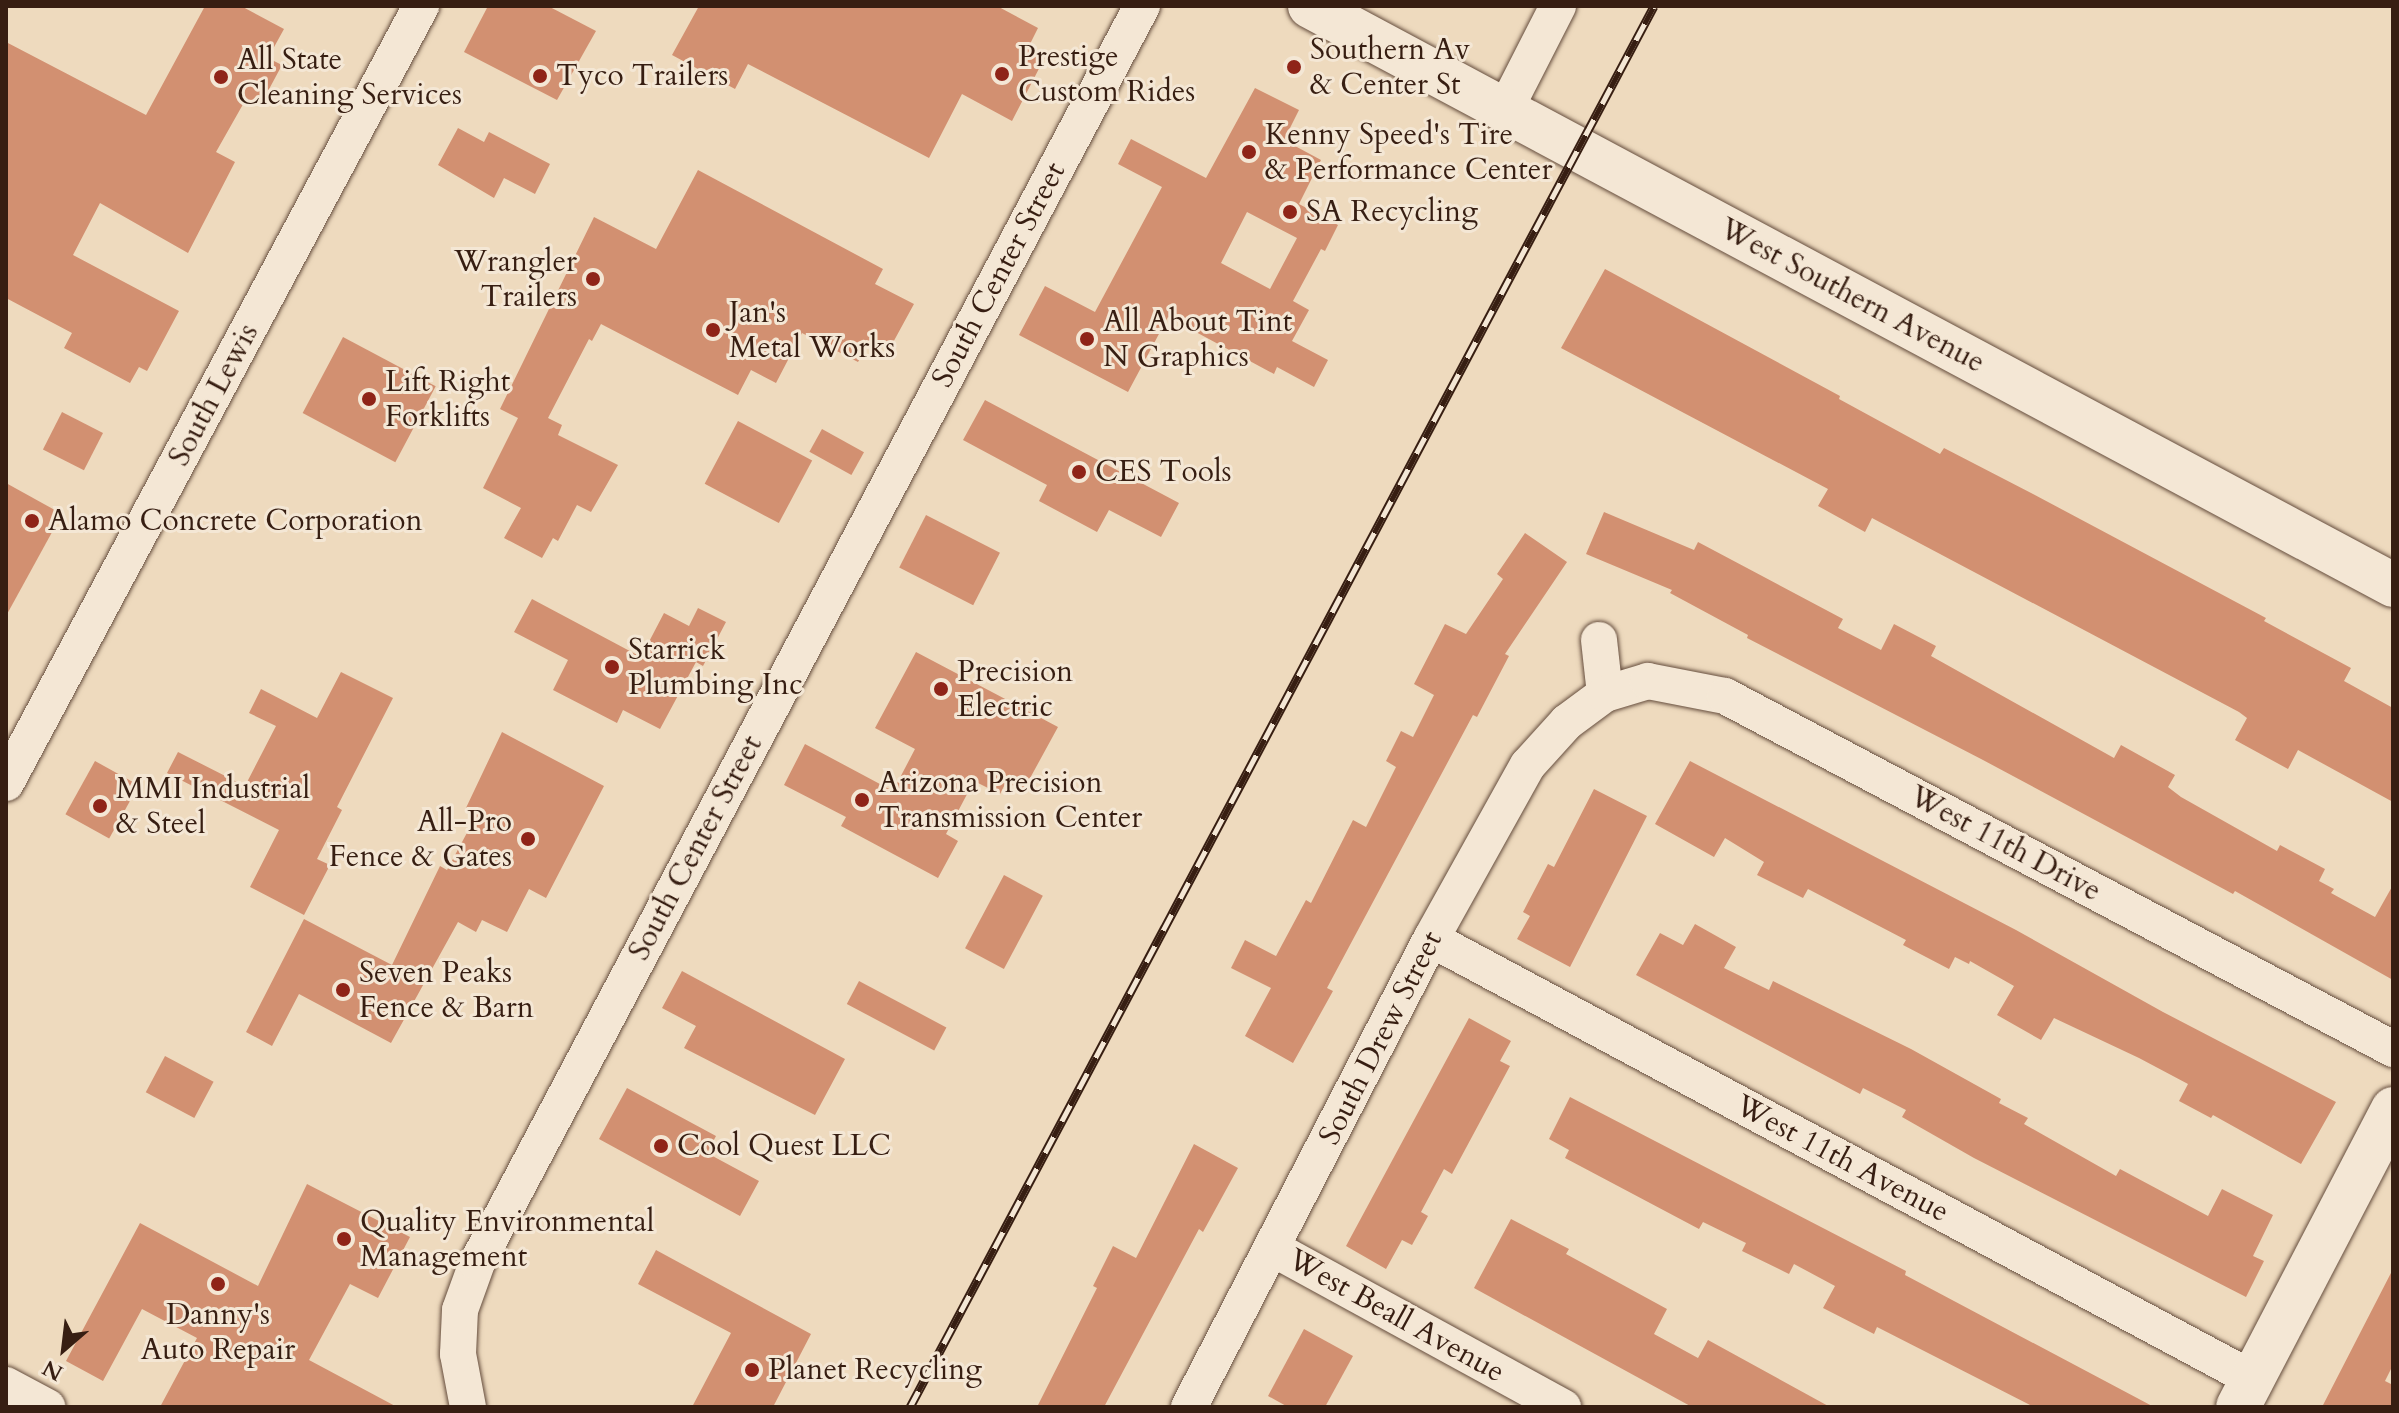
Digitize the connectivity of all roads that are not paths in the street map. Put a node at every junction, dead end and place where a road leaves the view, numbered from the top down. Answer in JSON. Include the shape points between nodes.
{"nodes":[{"id":1,"x":421,"y":6,"type":"edge"},
{"id":2,"x":1142,"y":6,"type":"edge"},
{"id":3,"x":1310,"y":6,"type":"edge"},
{"id":4,"x":1558,"y":6,"type":"edge"},
{"id":5,"x":1505,"y":110,"type":"junction"},
{"id":6,"x":2393,"y":585,"type":"edge"},
{"id":7,"x":1599,"y":640,"type":"dead end"},
{"id":8,"x":1605,"y":694,"type":"junction"},
{"id":9,"x":6,"y":783,"type":"edge"},
{"id":10,"x":1431,"y":939,"type":"junction"},
{"id":11,"x":2393,"y":1049,"type":"edge"},
{"id":12,"x":2393,"y":1109,"type":"edge"},
{"id":13,"x":1272,"y":1248,"type":"junction"},
{"id":14,"x":6,"y":1385,"type":"edge"},
{"id":15,"x":2246,"y":1393,"type":"edge"},
{"id":16,"x":47,"y":1407,"type":"edge"},
{"id":17,"x":468,"y":1407,"type":"edge"},
{"id":18,"x":1189,"y":1407,"type":"edge"},
{"id":19,"x":1563,"y":1407,"type":"edge"}],
"edges":[{"from":1,"to":9,"type":"street","name":"South Lewis"},
{"from":2,"to":17,"type":"street","name":"South Center Street","via":[[477,1263],[460,1310],[458,1354]]},
{"from":3,"to":5,"type":"main road","name":"West Southern Avenue"},
{"from":4,"to":5,"type":"street"},
{"from":5,"to":6,"type":"main road","name":"West Southern Avenue"},
{"from":7,"to":8,"type":"street"},
{"from":8,"to":10,"type":"street","name":"South Drew Street","via":[[1567,722],[1528,765]]},
{"from":8,"to":11,"type":"street","name":"West 11th Drive","via":[[1648,681],[1725,696]]},
{"from":10,"to":13,"type":"street","name":"South Drew Street"},
{"from":10,"to":15,"type":"street","name":"West 11th Avenue"},
{"from":12,"to":15,"type":"main road"},
{"from":13,"to":18,"type":"street","name":"South Drew Street"},
{"from":13,"to":19,"type":"street","name":"West Beall Avenue"},
{"from":14,"to":16,"type":"street"}]}
